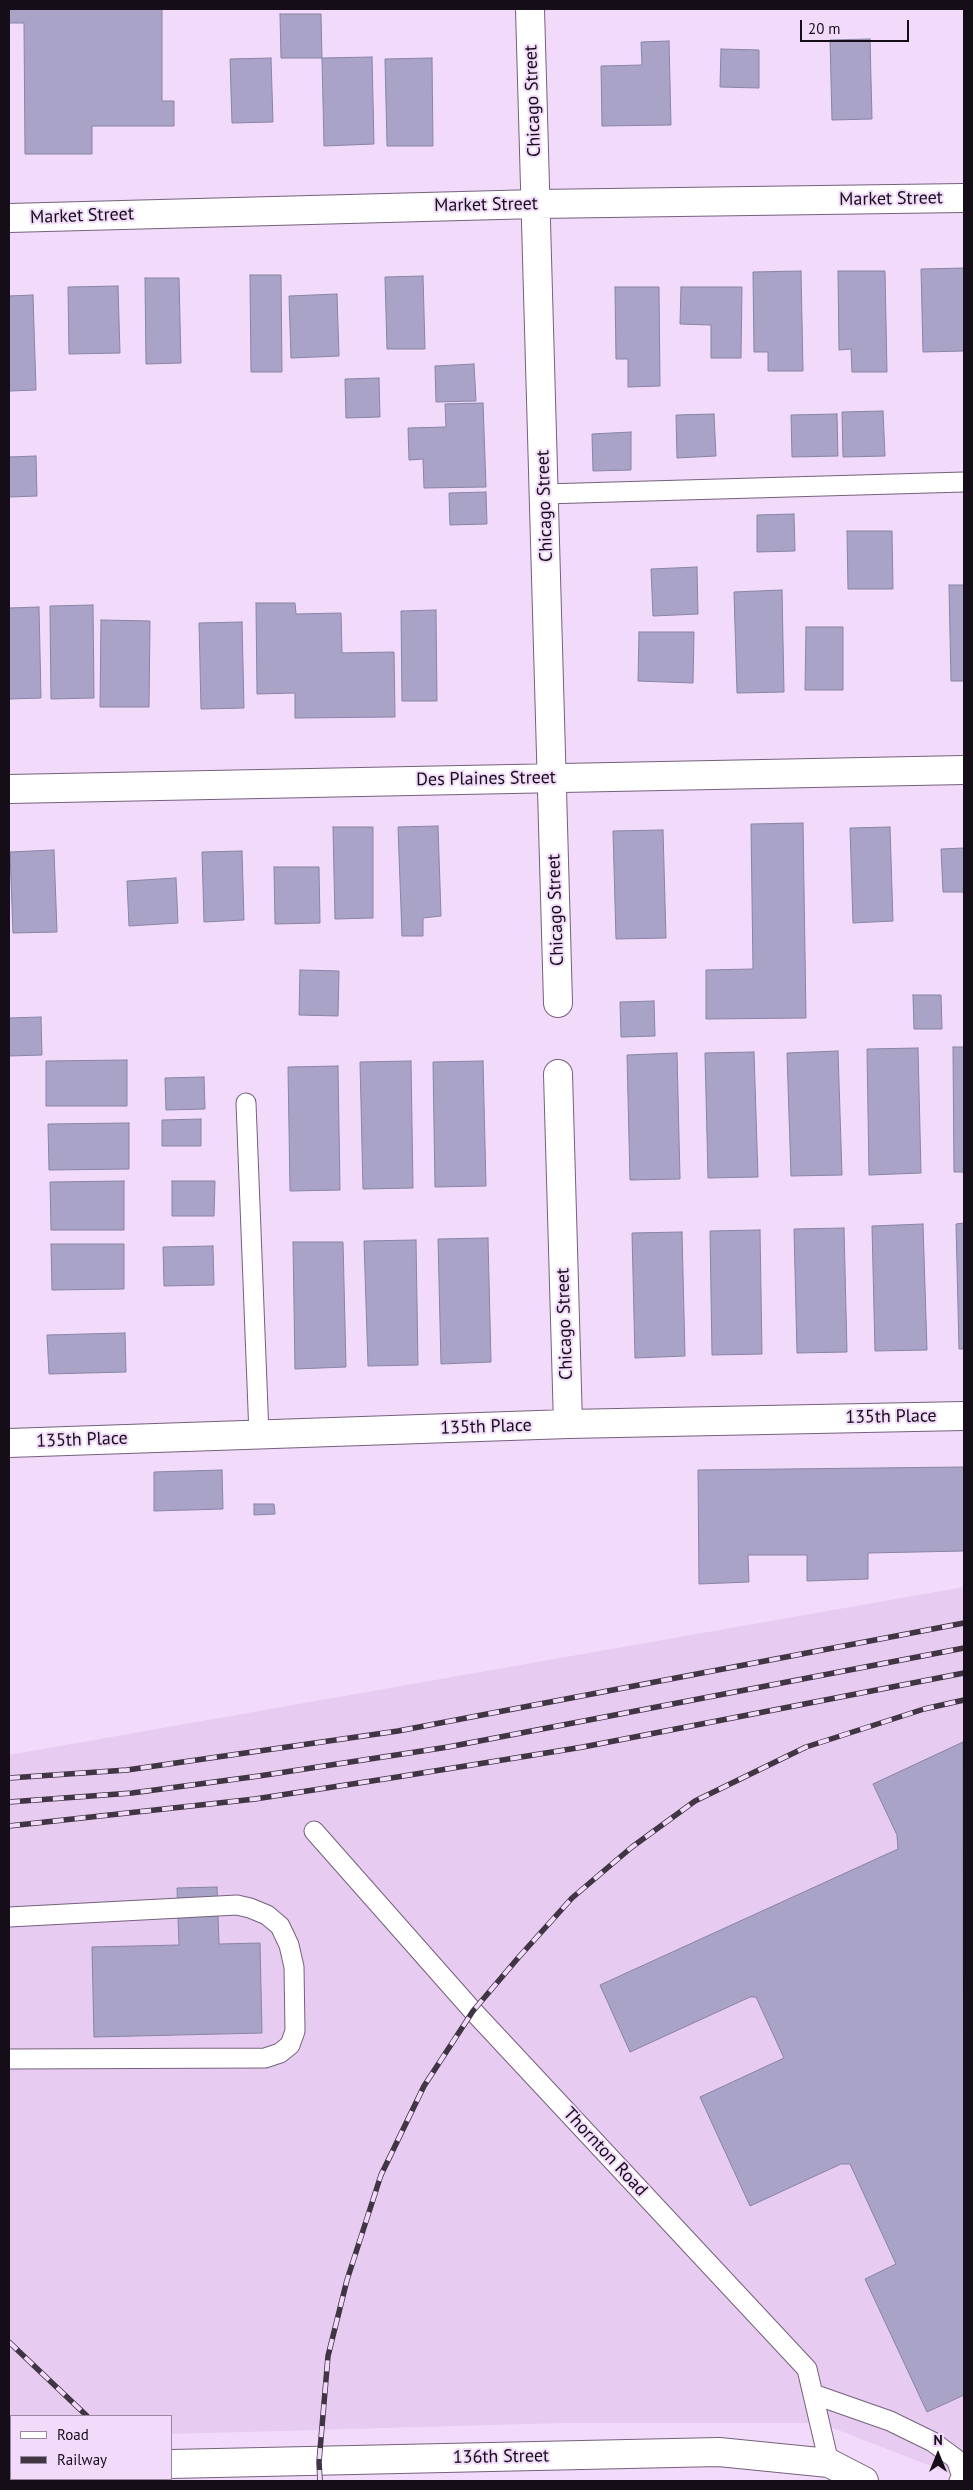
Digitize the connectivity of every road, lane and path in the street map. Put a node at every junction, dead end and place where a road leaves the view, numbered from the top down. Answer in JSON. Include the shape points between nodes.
{"nodes":[{"id":1,"x":530,"y":9,"type":"edge"},
{"id":2,"x":964,"y":198,"type":"edge"},
{"id":3,"x":537,"y":204,"type":"junction"},
{"id":4,"x":9,"y":218,"type":"edge"},
{"id":5,"x":964,"y":482,"type":"edge"},
{"id":6,"x":544,"y":494,"type":"junction"},
{"id":7,"x":964,"y":770,"type":"edge"},
{"id":8,"x":552,"y":777,"type":"junction"},
{"id":9,"x":9,"y":789,"type":"edge"},
{"id":10,"x":558,"y":1002,"type":"dead end"},
{"id":11,"x":558,"y":1074,"type":"dead end"},
{"id":12,"x":246,"y":1103,"type":"dead end"},
{"id":13,"x":964,"y":1416,"type":"edge"},
{"id":14,"x":568,"y":1424,"type":"junction"},
{"id":15,"x":259,"y":1435,"type":"junction"},
{"id":16,"x":9,"y":1442,"type":"edge"},
{"id":17,"x":314,"y":1832,"type":"dead end"},
{"id":18,"x":9,"y":1917,"type":"edge"},
{"id":19,"x":9,"y":2059,"type":"edge"},
{"id":20,"x":813,"y":2394,"type":"junction"},
{"id":21,"x":172,"y":2464,"type":"edge"},
{"id":22,"x":829,"y":2464,"type":"junction"},
{"id":23,"x":864,"y":2481,"type":"edge"},
{"id":24,"x":959,"y":2481,"type":"edge"}],
"edges":[{"from":1,"to":3,"type":"street","name":"Chicago Street"},
{"from":2,"to":3,"type":"street","name":"Market Street"},
{"from":3,"to":4,"type":"street","name":"Market Street"},
{"from":3,"to":6,"type":"street","name":"Chicago Street"},
{"from":5,"to":6,"type":"lane"},
{"from":6,"to":8,"type":"street","name":"Chicago Street"},
{"from":7,"to":8,"type":"street","name":"Des Plaines Street"},
{"from":8,"to":9,"type":"street","name":"Des Plaines Street"},
{"from":8,"to":10,"type":"street","name":"Chicago Street"},
{"from":11,"to":14,"type":"street","name":"Chicago Street"},
{"from":12,"to":15,"type":"lane"},
{"from":13,"to":14,"type":"street","name":"135th Place"},
{"from":14,"to":15,"type":"street","name":"135th Place"},
{"from":15,"to":16,"type":"street","name":"135th Place"},
{"from":17,"to":20,"type":"lane","name":"Thornton Road","via":[[474,2011],[807,2369]]},
{"from":18,"to":19,"type":"lane","via":[[237,1905],[250,1908],[267,1915],[280,1926],[289,1945],[294,1967],[295,2031],[290,2045],[265,2058]]},
{"from":20,"to":22,"type":"lane","name":"Thornton Road"},
{"from":20,"to":24,"type":"lane","via":[[890,2421],[932,2442],[956,2459],[962,2477]]},
{"from":21,"to":22,"type":"street","name":"136th Street","via":[[719,2452]]},
{"from":22,"to":23,"type":"street"}]}
